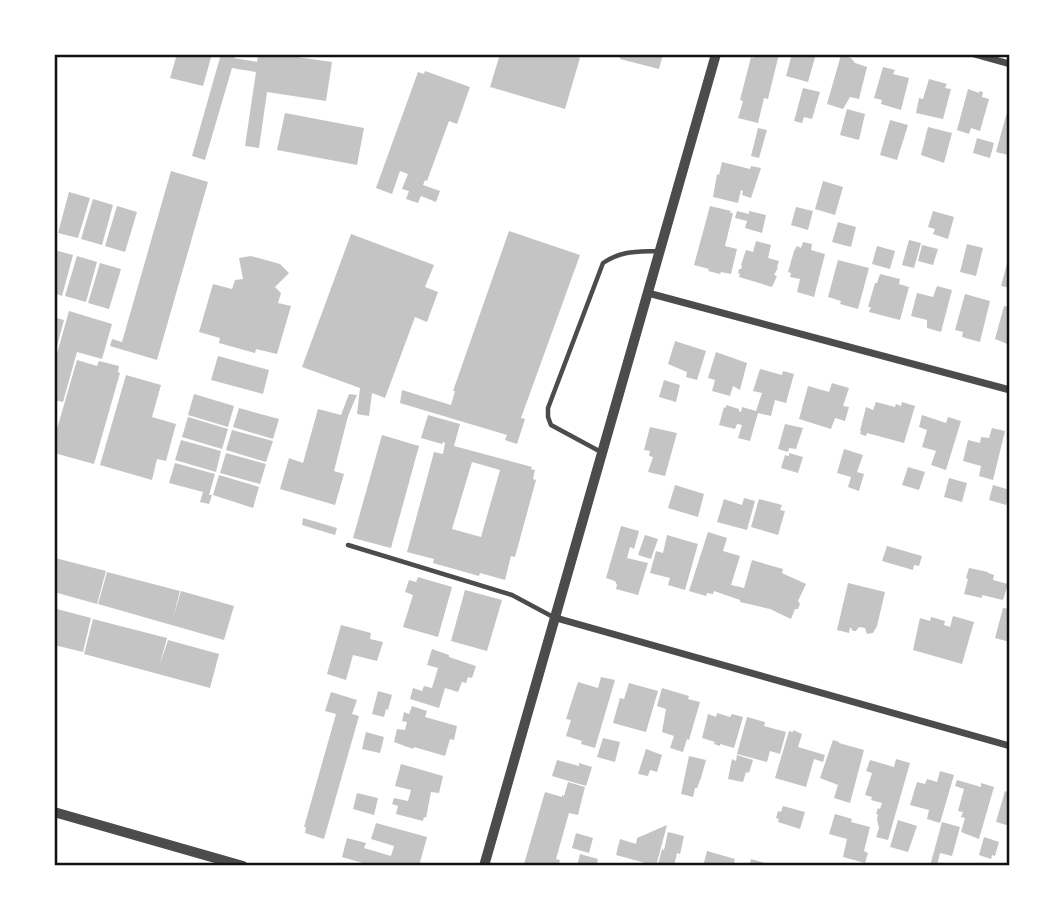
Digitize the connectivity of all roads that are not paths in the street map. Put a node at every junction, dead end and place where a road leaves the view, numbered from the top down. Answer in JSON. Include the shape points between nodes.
{"nodes":[{"id":1,"x":716,"y":54,"type":"edge"},
{"id":2,"x":974,"y":54,"type":"edge"},
{"id":3,"x":1010,"y":64,"type":"edge"},
{"id":4,"x":660,"y":251,"type":"junction"},
{"id":5,"x":648,"y":293,"type":"junction"},
{"id":6,"x":1010,"y":390,"type":"edge"},
{"id":7,"x":603,"y":453,"type":"junction"},
{"id":8,"x":348,"y":545,"type":"dead end"},
{"id":9,"x":556,"y":618,"type":"junction"},
{"id":10,"x":1010,"y":746,"type":"edge"},
{"id":11,"x":54,"y":812,"type":"edge"},
{"id":12,"x":243,"y":866,"type":"edge"},
{"id":13,"x":484,"y":866,"type":"edge"}],
"edges":[{"from":1,"to":4,"type":"street"},
{"from":2,"to":3,"type":"street"},
{"from":4,"to":5,"type":"street"},
{"from":4,"to":7,"type":"lane","via":[[625,252],[603,263],[548,408],[551,425]]},
{"from":5,"to":6,"type":"street"},
{"from":5,"to":7,"type":"street"},
{"from":7,"to":9,"type":"street"},
{"from":8,"to":9,"type":"lane","via":[[512,595]]},
{"from":9,"to":10,"type":"street"},
{"from":9,"to":13,"type":"street"},
{"from":11,"to":12,"type":"street"}]}
